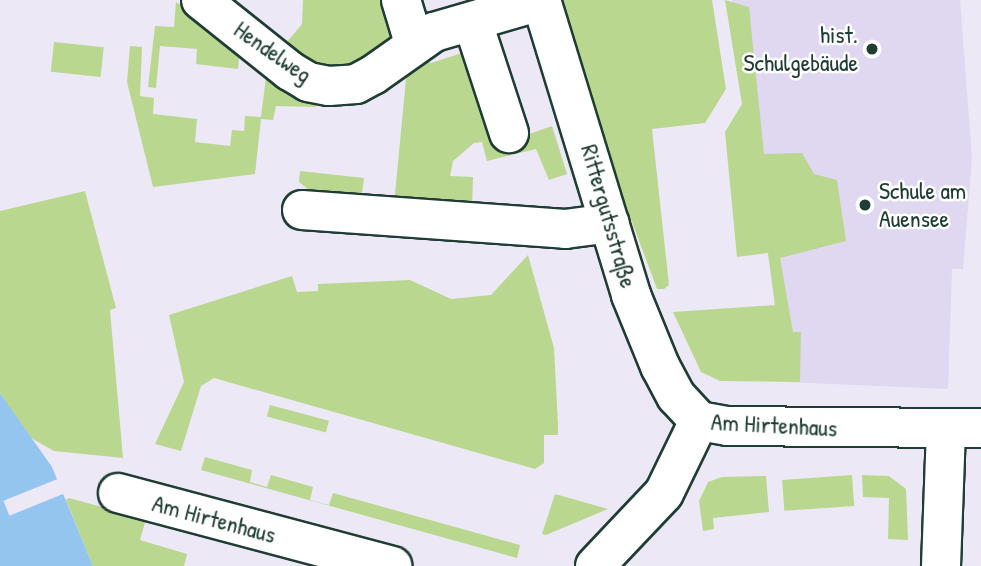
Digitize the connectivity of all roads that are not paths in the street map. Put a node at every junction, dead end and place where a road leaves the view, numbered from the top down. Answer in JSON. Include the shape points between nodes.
{"nodes":[{"id":1,"x":201,"y":0,"type":"edge"},
{"id":2,"x":401,"y":0,"type":"edge"},
{"id":3,"x":541,"y":1,"type":"edge"},
{"id":4,"x":473,"y":23,"type":"junction"},
{"id":5,"x":414,"y":43,"type":"junction"},
{"id":6,"x":509,"y":133,"type":"dead end"},
{"id":7,"x":302,"y":210,"type":"dead end"},
{"id":8,"x":610,"y":223,"type":"junction"},
{"id":9,"x":699,"y":421,"type":"junction"},
{"id":10,"x":964,"y":429,"type":"edge"},
{"id":11,"x":118,"y":493,"type":"dead end"},
{"id":12,"x":392,"y":566,"type":"edge"},
{"id":13,"x":595,"y":566,"type":"edge"},
{"id":14,"x":941,"y":566,"type":"edge"}],
"edges":[{"from":1,"to":5,"type":"street","name":"Hendelweg","via":[[308,82],[356,84],[378,73]]},
{"from":2,"to":5,"type":"street"},
{"from":3,"to":4,"type":"street","name":"Hendelweg"},
{"from":3,"to":8,"type":"street","name":"Rittergutsstraße"},
{"from":4,"to":5,"type":"street","name":"Hendelweg"},
{"from":4,"to":6,"type":"street"},
{"from":7,"to":8,"type":"street","via":[[565,229]]},
{"from":8,"to":9,"type":"street","name":"Rittergutsstraße","via":[[660,366],[676,396]]},
{"from":9,"to":10,"type":"street","name":"Am Hirtenhaus","via":[[727,426]]},
{"from":9,"to":13,"type":"street","name":"Am Hirtenhaus","via":[[664,493]]},
{"from":10,"to":14,"type":"street"},
{"from":11,"to":12,"type":"street","name":"Am Hirtenhaus"}]}
